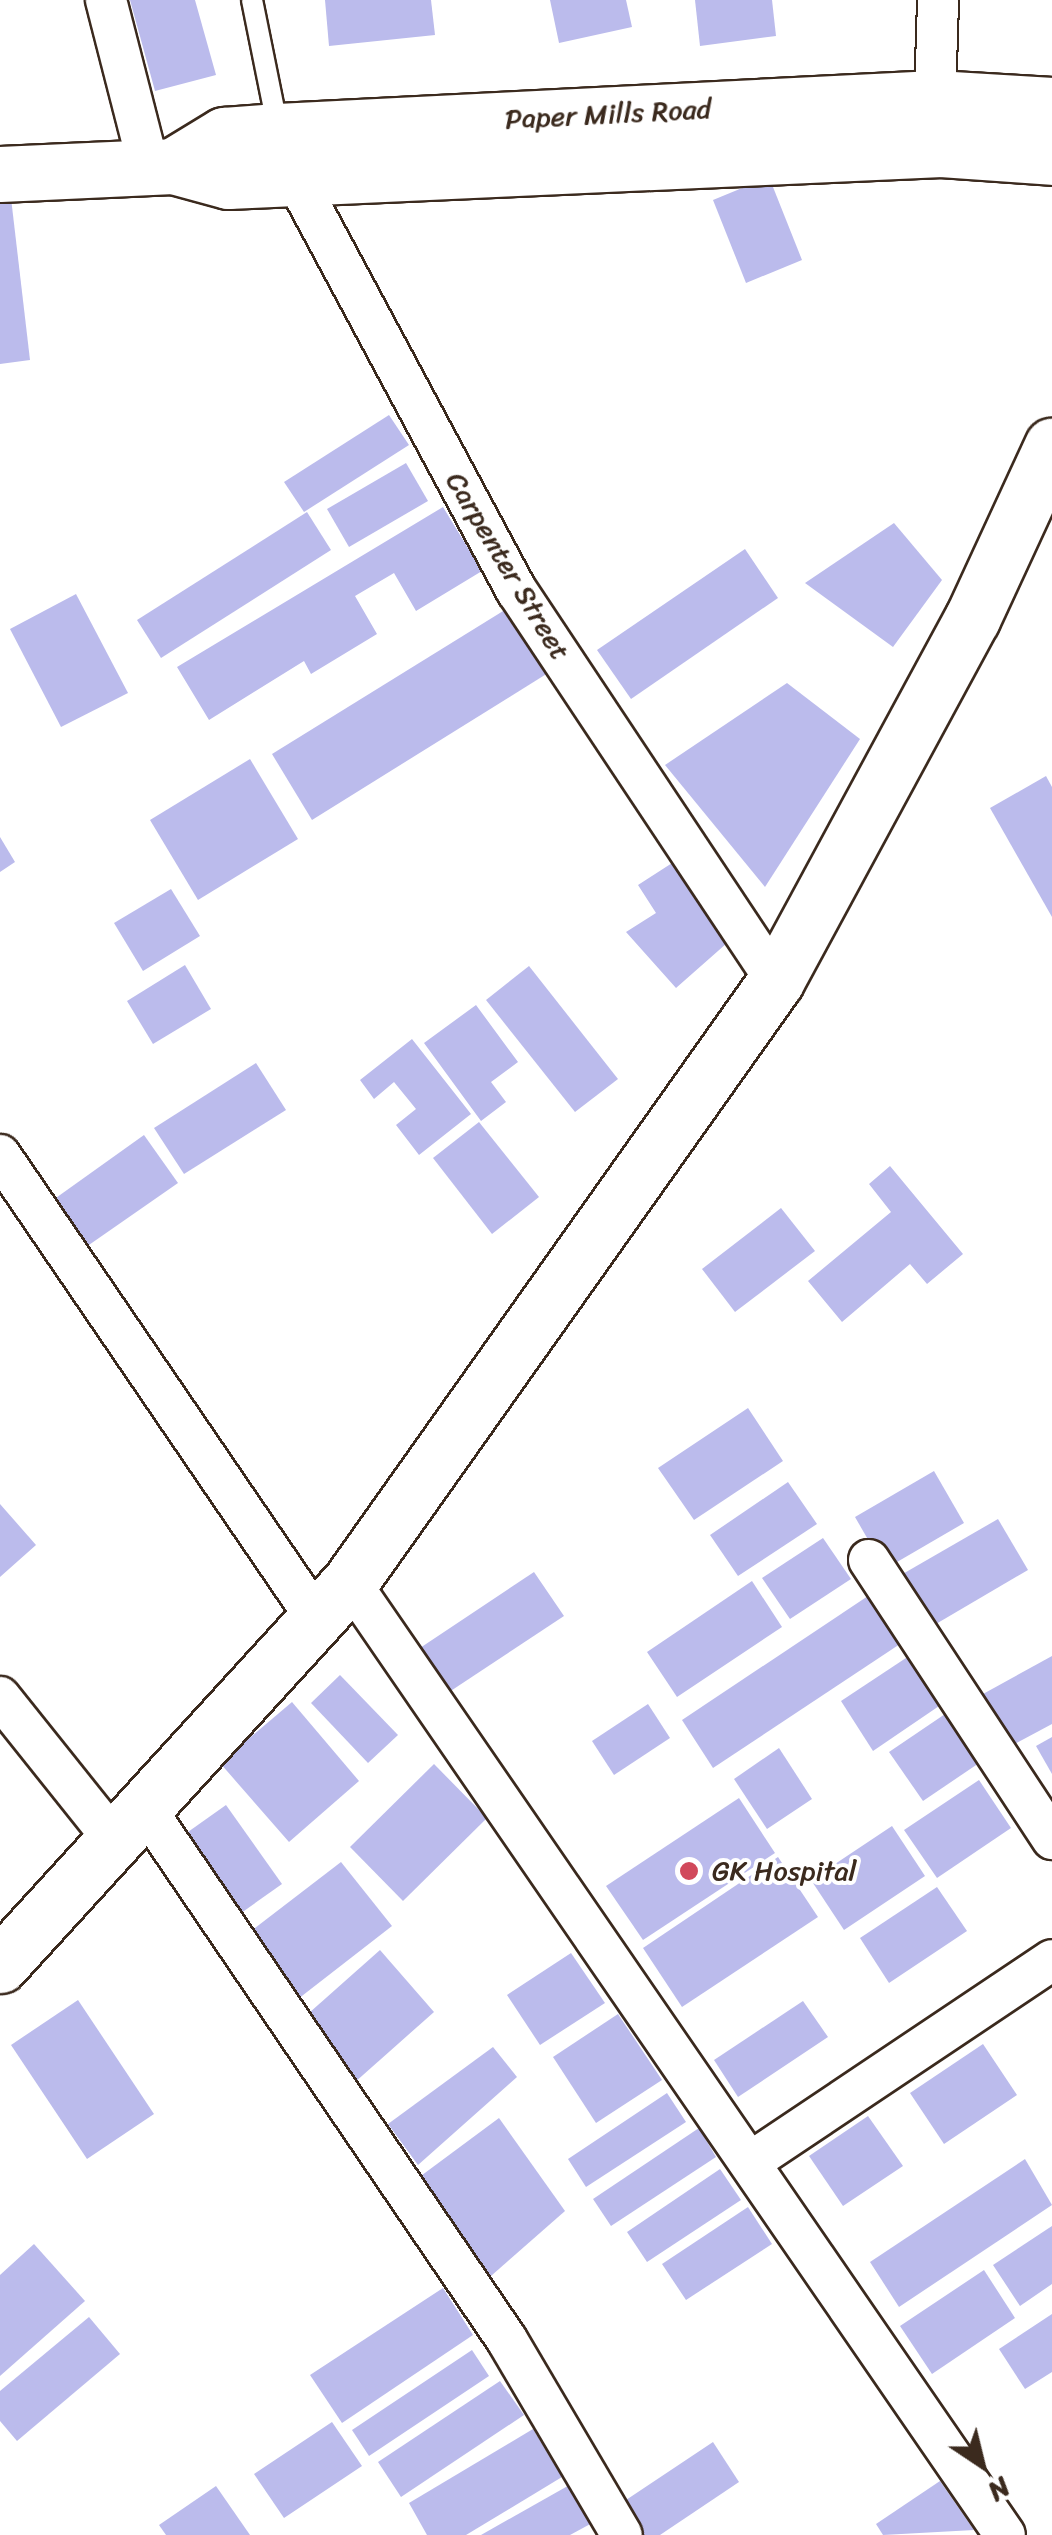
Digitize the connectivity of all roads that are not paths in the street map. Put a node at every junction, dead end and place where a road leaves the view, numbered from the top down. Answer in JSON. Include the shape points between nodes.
{"nodes":[{"id":1,"x":106,"y":0,"type":"edge"},
{"id":2,"x":252,"y":0,"type":"edge"},
{"id":3,"x":938,"y":0,"type":"edge"},
{"id":4,"x":935,"y":98,"type":"junction"},
{"id":5,"x":1052,"y":105,"type":"edge"},
{"id":6,"x":283,"y":152,"type":"junction"},
{"id":7,"x":1052,"y":157,"type":"edge"},
{"id":8,"x":161,"y":166,"type":"junction"},
{"id":9,"x":0,"y":174,"type":"edge"},
{"id":10,"x":1049,"y":464,"type":"edge"},
{"id":11,"x":776,"y":980,"type":"junction"},
{"id":12,"x":0,"y":1155,"type":"edge"},
{"id":13,"x":868,"y":1560,"type":"dead end"},
{"id":14,"x":332,"y":1598,"type":"junction"},
{"id":15,"x":0,"y":1698,"type":"edge"},
{"id":16,"x":132,"y":1828,"type":"junction"},
{"id":17,"x":1052,"y":1839,"type":"edge"},
{"id":18,"x":1052,"y":1960,"type":"edge"},
{"id":19,"x":0,"y":1966,"type":"edge"},
{"id":20,"x":752,"y":2162,"type":"junction"},
{"id":21,"x":622,"y":2535,"type":"edge"},
{"id":22,"x":1004,"y":2535,"type":"edge"}],
"edges":[{"from":1,"to":8,"type":"street"},
{"from":2,"to":6,"type":"lane"},
{"from":3,"to":4,"type":"street"},
{"from":4,"to":5,"type":"main road","name":"Paper Mills Road"},
{"from":4,"to":6,"type":"main road","name":"Paper Mills Road"},
{"from":6,"to":7,"type":"main road","name":"Paper Mills Road","via":[[940,148]]},
{"from":6,"to":8,"type":"main road","name":"Paper Mills Road","via":[[224,135]]},
{"from":6,"to":11,"type":"street","name":"Carpenter Street","via":[[517,591]]},
{"from":8,"to":9,"type":"main road","name":"Paper Mills Road"},
{"from":10,"to":11,"type":"main road"},
{"from":11,"to":14,"type":"main road"},
{"from":12,"to":14,"type":"street"},
{"from":13,"to":17,"type":"street"},
{"from":14,"to":16,"type":"main road"},
{"from":14,"to":20,"type":"street"},
{"from":15,"to":16,"type":"street"},
{"from":16,"to":19,"type":"main road"},
{"from":16,"to":21,"type":"street","via":[[506,2340]]},
{"from":18,"to":20,"type":"street"},
{"from":20,"to":22,"type":"street"}]}
